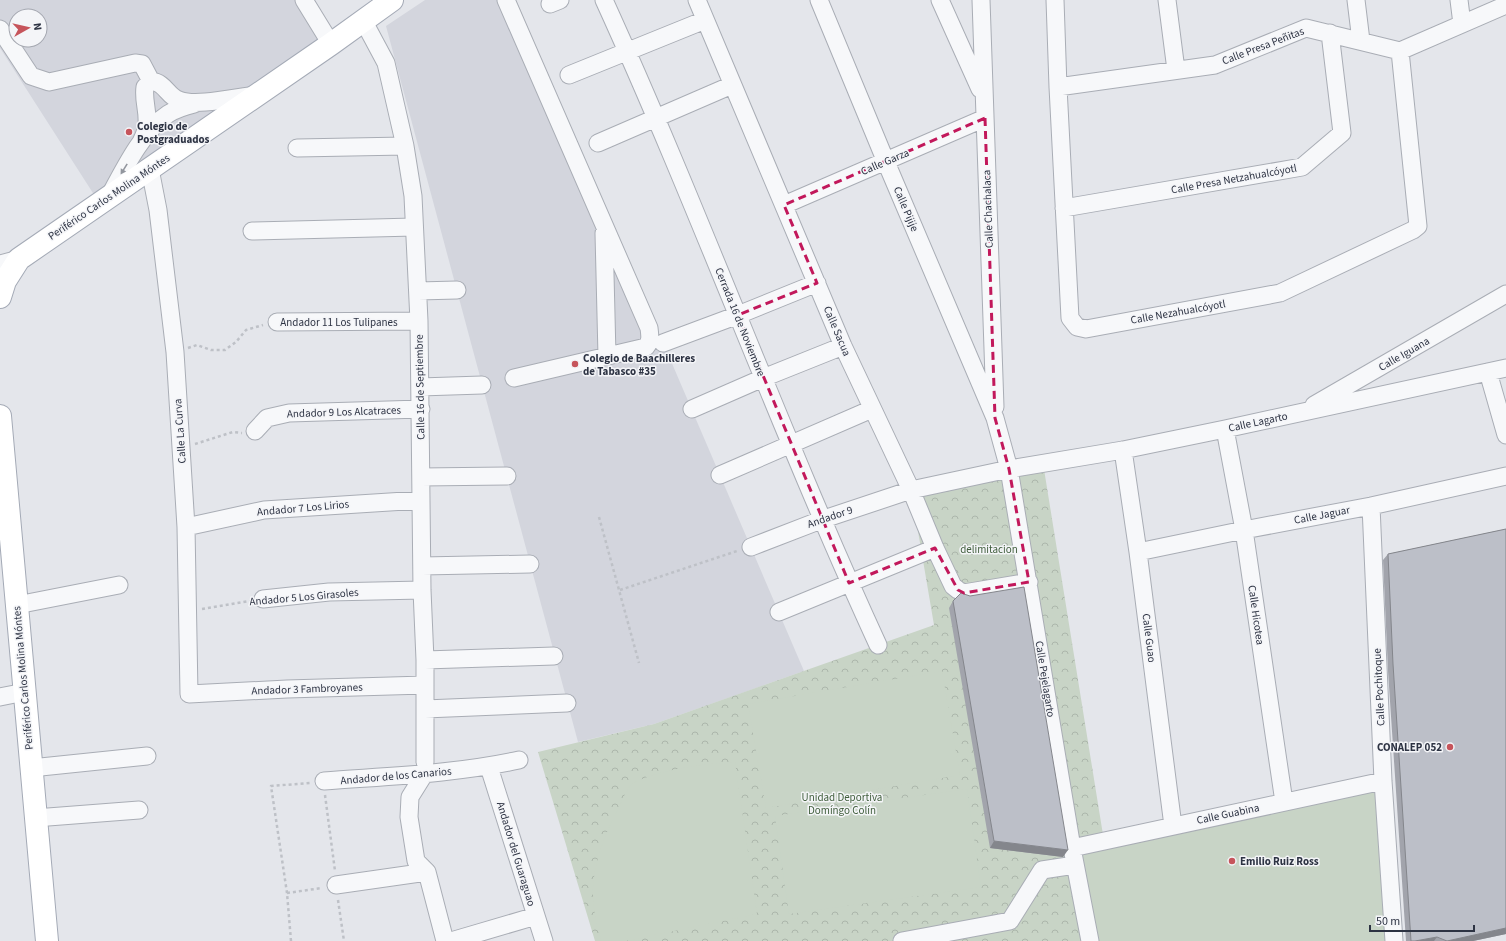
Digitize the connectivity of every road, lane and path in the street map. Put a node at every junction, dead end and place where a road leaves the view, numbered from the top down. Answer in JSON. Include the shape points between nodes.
{"nodes":[{"id":1,"x":304,"y":0,"type":"edge"},
{"id":2,"x":392,"y":0,"type":"edge"},
{"id":3,"x":506,"y":0,"type":"edge"},
{"id":4,"x":604,"y":0,"type":"edge"},
{"id":5,"x":697,"y":0,"type":"edge"},
{"id":6,"x":819,"y":0,"type":"edge"},
{"id":7,"x":940,"y":0,"type":"edge"},
{"id":8,"x":981,"y":0,"type":"edge"},
{"id":9,"x":1055,"y":0,"type":"edge"},
{"id":10,"x":1167,"y":0,"type":"edge"},
{"id":11,"x":1356,"y":0,"type":"edge"},
{"id":12,"x":1459,"y":0,"type":"edge"},
{"id":13,"x":1506,"y":5,"type":"edge"},
{"id":14,"x":363,"y":20,"type":"junction"},
{"id":15,"x":705,"y":20,"type":"junction"},
{"id":16,"x":1462,"y":24,"type":"junction"},
{"id":17,"x":0,"y":29,"type":"edge"},
{"id":18,"x":1330,"y":33,"type":"junction"},
{"id":19,"x":1361,"y":41,"type":"junction"},
{"id":20,"x":331,"y":44,"type":"junction"},
{"id":21,"x":1400,"y":51,"type":"junction"},
{"id":22,"x":628,"y":52,"type":"junction"},
{"id":23,"x":1176,"y":70,"type":"junction"},
{"id":24,"x":569,"y":76,"type":"dead end"},
{"id":25,"x":151,"y":81,"type":"junction"},
{"id":26,"x":732,"y":85,"type":"junction"},
{"id":27,"x":1058,"y":87,"type":"junction"},
{"id":28,"x":257,"y":95,"type":"junction"},
{"id":29,"x":983,"y":96,"type":"junction"},
{"id":30,"x":206,"y":101,"type":"junction"},
{"id":31,"x":655,"y":118,"type":"junction"},
{"id":32,"x":985,"y":118,"type":"junction"},
{"id":33,"x":141,"y":142,"type":"junction"},
{"id":34,"x":598,"y":143,"type":"dead end"},
{"id":35,"x":405,"y":146,"type":"junction"},
{"id":36,"x":297,"y":148,"type":"dead end"},
{"id":37,"x":886,"y":162,"type":"junction"},
{"id":38,"x":150,"y":169,"type":"junction"},
{"id":39,"x":108,"y":198,"type":"junction"},
{"id":40,"x":784,"y":205,"type":"junction"},
{"id":41,"x":1064,"y":208,"type":"junction"},
{"id":42,"x":604,"y":225,"type":"junction"},
{"id":43,"x":414,"y":227,"type":"junction"},
{"id":44,"x":252,"y":231,"type":"dead end"},
{"id":45,"x":9,"y":261,"type":"edge"},
{"id":46,"x":817,"y":283,"type":"junction"},
{"id":47,"x":457,"y":290,"type":"dead end"},
{"id":48,"x":418,"y":291,"type":"junction"},
{"id":49,"x":1506,"y":294,"type":"edge"},
{"id":50,"x":0,"y":297,"type":"edge"},
{"id":51,"x":738,"y":315,"type":"junction"},
{"id":52,"x":419,"y":321,"type":"junction"},
{"id":53,"x":277,"y":322,"type":"joint"},
{"id":54,"x":663,"y":342,"type":"dead end"},
{"id":55,"x":843,"y":346,"type":"junction"},
{"id":56,"x":175,"y":352,"type":"junction"},
{"id":57,"x":607,"y":356,"type":"junction"},
{"id":58,"x":1506,"y":368,"type":"edge"},
{"id":59,"x":1488,"y":372,"type":"junction"},
{"id":60,"x":514,"y":378,"type":"dead end"},
{"id":61,"x":763,"y":378,"type":"junction"},
{"id":62,"x":482,"y":386,"type":"dead end"},
{"id":63,"x":420,"y":387,"type":"junction"},
{"id":64,"x":692,"y":408,"type":"dead end"},
{"id":65,"x":872,"y":409,"type":"junction"},
{"id":66,"x":421,"y":410,"type":"junction"},
{"id":67,"x":1301,"y":413,"type":"junction"},
{"id":68,"x":0,"y":416,"type":"edge"},
{"id":69,"x":995,"y":418,"type":"junction"},
{"id":70,"x":1225,"y":429,"type":"junction"},
{"id":71,"x":254,"y":431,"type":"joint"},
{"id":72,"x":1506,"y":435,"type":"edge"},
{"id":73,"x":790,"y":444,"type":"junction"},
{"id":74,"x":181,"y":449,"type":"junction"},
{"id":75,"x":1123,"y":450,"type":"junction"},
{"id":76,"x":1009,"y":468,"type":"junction"},
{"id":77,"x":720,"y":475,"type":"dead end"},
{"id":78,"x":506,"y":476,"type":"dead end"},
{"id":79,"x":1506,"y":476,"type":"edge"},
{"id":80,"x":421,"y":477,"type":"junction"},
{"id":81,"x":910,"y":490,"type":"junction"},
{"id":82,"x":421,"y":500,"type":"junction"},
{"id":83,"x":1371,"y":506,"type":"junction"},
{"id":84,"x":599,"y":517,"type":"dead end"},
{"id":85,"x":822,"y":520,"type":"junction"},
{"id":86,"x":186,"y":527,"type":"junction"},
{"id":87,"x":1244,"y":530,"type":"junction"},
{"id":88,"x":751,"y":547,"type":"joint"},
{"id":89,"x":935,"y":548,"type":"junction"},
{"id":90,"x":1138,"y":552,"type":"junction"},
{"id":91,"x":530,"y":564,"type":"dead end"},
{"id":92,"x":422,"y":566,"type":"junction"},
{"id":93,"x":1029,"y":582,"type":"junction"},
{"id":94,"x":849,"y":583,"type":"junction"},
{"id":95,"x":119,"y":585,"type":"dead end"},
{"id":96,"x":422,"y":590,"type":"junction"},
{"id":97,"x":620,"y":590,"type":"junction"},
{"id":98,"x":263,"y":599,"type":"joint"},
{"id":99,"x":17,"y":605,"type":"junction"},
{"id":100,"x":187,"y":612,"type":"junction"},
{"id":101,"x":779,"y":612,"type":"dead end"},
{"id":102,"x":878,"y":645,"type":"dead end"},
{"id":103,"x":554,"y":656,"type":"dead end"},
{"id":104,"x":425,"y":660,"type":"junction"},
{"id":105,"x":639,"y":663,"type":"dead end"},
{"id":106,"x":425,"y":684,"type":"junction"},
{"id":107,"x":25,"y":692,"type":"junction"},
{"id":108,"x":189,"y":694,"type":"joint"},
{"id":109,"x":0,"y":697,"type":"edge"},
{"id":110,"x":567,"y":703,"type":"dead end"},
{"id":111,"x":425,"y":709,"type":"junction"},
{"id":112,"x":148,"y":756,"type":"dead end"},
{"id":113,"x":519,"y":760,"type":"dead end"},
{"id":114,"x":489,"y":767,"type":"junction"},
{"id":115,"x":31,"y":768,"type":"junction"},
{"id":116,"x":425,"y":768,"type":"junction"},
{"id":117,"x":1384,"y":781,"type":"junction"},
{"id":118,"x":324,"y":782,"type":"junction"},
{"id":119,"x":1284,"y":802,"type":"junction"},
{"id":120,"x":139,"y":810,"type":"dead end"},
{"id":121,"x":35,"y":818,"type":"junction"},
{"id":122,"x":1173,"y":826,"type":"junction"},
{"id":123,"x":1072,"y":848,"type":"junction"},
{"id":124,"x":1075,"y":865,"type":"junction"},
{"id":125,"x":427,"y":872,"type":"junction"},
{"id":126,"x":336,"y":885,"type":"junction"},
{"id":127,"x":287,"y":893,"type":"junction"},
{"id":128,"x":536,"y":916,"type":"junction"},
{"id":129,"x":46,"y":941,"type":"edge"},
{"id":130,"x":291,"y":941,"type":"edge"},
{"id":131,"x":344,"y":941,"type":"edge"},
{"id":132,"x":446,"y":941,"type":"edge"},
{"id":133,"x":451,"y":941,"type":"edge"},
{"id":134,"x":544,"y":941,"type":"edge"},
{"id":135,"x":902,"y":941,"type":"edge"},
{"id":136,"x":1090,"y":941,"type":"edge"},
{"id":137,"x":1394,"y":941,"type":"edge"}],
"edges":[{"from":1,"to":20,"type":"street"},
{"from":2,"to":14,"type":"main road","name":"Periférico Carlos Molina Móntes"},
{"from":3,"to":42,"type":"street"},
{"from":4,"to":22,"type":"street","name":"Cerrada 16 de Noviembre"},
{"from":5,"to":15,"type":"street","name":"Calle Sacua"},
{"from":6,"to":37,"type":"street","name":"Calle Pijije"},
{"from":7,"to":29,"type":"street"},
{"from":8,"to":29,"type":"street","name":"Calle Chachalaca"},
{"from":9,"to":27,"type":"street","name":"Calle Nezahualcóyotl"},
{"from":10,"to":23,"type":"street"},
{"from":11,"to":19,"type":"street"},
{"from":12,"to":16,"type":"street"},
{"from":13,"to":16,"type":"street"},
{"from":14,"to":20,"type":"main road","name":"Periférico Carlos Molina Móntes"},
{"from":14,"to":35,"type":"street","name":"Calle 16 de Septiembre","via":[[386,63]]},
{"from":15,"to":22,"type":"street"},
{"from":15,"to":26,"type":"street","name":"Calle Sacua"},
{"from":16,"to":21,"type":"street"},
{"from":17,"to":25,"type":"street","via":[[31,76],[49,82],[135,63],[142,64]]},
{"from":18,"to":19,"type":"street","name":"Calle Presa Peñitas"},
{"from":18,"to":23,"type":"street","name":"Calle Presa Peñitas","via":[[1306,28],[1215,64]]},
{"from":18,"to":41,"type":"street","name":"Calle Presa Netzahualcóyotl","via":[[1342,133],[1302,167]]},
{"from":19,"to":21,"type":"street","name":"Calle Presa Peñitas"},
{"from":20,"to":28,"type":"main road","name":"Periférico Carlos Molina Móntes"},
{"from":21,"to":41,"type":"street","name":"Calle Nezahualcóyotl","via":[[1418,226],[1280,293],[1086,329],[1077,327],[1070,318]]},
{"from":22,"to":24,"type":"street"},
{"from":22,"to":31,"type":"street","name":"Cerrada 16 de Noviembre"},
{"from":23,"to":27,"type":"street","name":"Calle Presa Peñitas"},
{"from":25,"to":30,"type":"street","via":[[161,84],[176,100]]},
{"from":25,"to":33,"type":"street","via":[[144,87],[147,125]]},
{"from":26,"to":31,"type":"street"},
{"from":26,"to":40,"type":"street","name":"Calle Sacua"},
{"from":27,"to":41,"type":"street","name":"Calle Nezahualcóyotl"},
{"from":28,"to":30,"type":"street"},
{"from":28,"to":38,"type":"main road","name":"Periférico Carlos Molina Móntes"},
{"from":29,"to":32,"type":"street","name":"Calle Chachalaca"},
{"from":30,"to":33,"type":"street","via":[[170,112],[158,121]]},
{"from":31,"to":34,"type":"street"},
{"from":31,"to":51,"type":"street","name":"Cerrada 16 de Noviembre"},
{"from":32,"to":37,"type":"street","name":"Calle Garza"},
{"from":32,"to":69,"type":"street","name":"Calle Chachalaca"},
{"from":33,"to":39,"type":"street","one_way":true},
{"from":35,"to":36,"type":"street"},
{"from":35,"to":43,"type":"street","name":"Calle 16 de Septiembre","via":[[413,196]]},
{"from":37,"to":40,"type":"street","name":"Calle Garza"},
{"from":37,"to":69,"type":"street","name":"Calle Pijije"},
{"from":38,"to":39,"type":"main road","name":"Periférico Carlos Molina Móntes"},
{"from":38,"to":56,"type":"street","name":"Calle La Curva","via":[[158,210]]},
{"from":39,"to":45,"type":"main road","name":"Periférico Carlos Molina Móntes"},
{"from":40,"to":46,"type":"street","name":"Calle Sacua"},
{"from":42,"to":57,"type":"street"},
{"from":42,"to":57,"type":"street","via":[[650,335],[650,342],[646,347]]},
{"from":43,"to":44,"type":"street"},
{"from":43,"to":48,"type":"street","name":"Calle 16 de Septiembre"},
{"from":45,"to":50,"type":"main road","name":"Periférico Carlos Molina Móntes"},
{"from":46,"to":51,"type":"street"},
{"from":46,"to":55,"type":"street","name":"Calle Sacua"},
{"from":47,"to":48,"type":"street"},
{"from":48,"to":52,"type":"street","name":"Calle 16 de Septiembre"},
{"from":49,"to":67,"type":"street","name":"Calle Iguana"},
{"from":51,"to":54,"type":"street"},
{"from":51,"to":61,"type":"street","name":"Cerrada 16 de Noviembre"},
{"from":52,"to":53,"type":"street","name":"Andador 11 Los Tulipanes"},
{"from":52,"to":63,"type":"street","name":"Calle 16 de Septiembre"},
{"from":53,"to":56,"type":"path","name":"Andador 11 Los Tulipanes","via":[[246,330],[225,350],[211,350],[197,345]]},
{"from":55,"to":61,"type":"street"},
{"from":55,"to":65,"type":"street","name":"Calle Sacua"},
{"from":56,"to":74,"type":"street","name":"Calle La Curva"},
{"from":57,"to":60,"type":"street"},
{"from":58,"to":59,"type":"street","name":"Calle Lagarto"},
{"from":59,"to":67,"type":"street","name":"Calle Lagarto"},
{"from":59,"to":72,"type":"street"},
{"from":61,"to":64,"type":"street"},
{"from":61,"to":73,"type":"street","name":"Cerrada 16 de Noviembre"},
{"from":62,"to":63,"type":"street"},
{"from":63,"to":66,"type":"street","name":"Calle 16 de Septiembre"},
{"from":65,"to":73,"type":"street"},
{"from":65,"to":81,"type":"street","name":"Calle Sacua"},
{"from":66,"to":71,"type":"street","name":"Andador 9 Los Alcatraces","via":[[289,413],[267,418]]},
{"from":66,"to":80,"type":"street","name":"Calle 16 de Septiembre"},
{"from":67,"to":70,"type":"street","name":"Calle Lagarto"},
{"from":68,"to":99,"type":"main road","name":"Periférico Carlos Molina Móntes"},
{"from":69,"to":76,"type":"street","name":"Calle Pejelagarto"},
{"from":70,"to":75,"type":"street","name":"Calle Lagarto"},
{"from":70,"to":87,"type":"street","name":"Calle Hicotea"},
{"from":71,"to":74,"type":"path","via":[[233,432]]},
{"from":73,"to":77,"type":"street"},
{"from":73,"to":85,"type":"street","name":"Cerrada 16 de Noviembre"},
{"from":74,"to":86,"type":"street","name":"Calle La Curva"},
{"from":75,"to":76,"type":"street","name":"Calle Lagarto"},
{"from":75,"to":90,"type":"street","name":"Calle Guao"},
{"from":76,"to":81,"type":"street","name":"Andador 9"},
{"from":76,"to":93,"type":"street","name":"Calle Pejelagarto"},
{"from":78,"to":80,"type":"street"},
{"from":79,"to":83,"type":"street","name":"Calle Jaguar"},
{"from":80,"to":82,"type":"street","name":"Calle 16 de Septiembre"},
{"from":81,"to":85,"type":"street","name":"Andador 9"},
{"from":81,"to":89,"type":"street","name":"Calle Sacua"},
{"from":82,"to":86,"type":"street","name":"Andador 7 Los Lirios","via":[[264,510]]},
{"from":82,"to":92,"type":"street","name":"Calle 16 de Septiembre"},
{"from":83,"to":87,"type":"street","name":"Calle Jaguar"},
{"from":83,"to":117,"type":"street","name":"Calle Pochitoque"},
{"from":84,"to":97,"type":"path"},
{"from":85,"to":88,"type":"street","name":"Andador 9"},
{"from":85,"to":94,"type":"street","name":"Cerrada 16 de Noviembre"},
{"from":86,"to":100,"type":"street","name":"Calle La Curva"},
{"from":87,"to":90,"type":"street","name":"Calle Jaguar"},
{"from":87,"to":119,"type":"street","name":"Calle Hicotea"},
{"from":88,"to":97,"type":"path"},
{"from":89,"to":93,"type":"street","name":"Calle Sacua","via":[[953,586],[964,593]]},
{"from":89,"to":94,"type":"street"},
{"from":90,"to":122,"type":"street","name":"Calle Guao"},
{"from":91,"to":92,"type":"street"},
{"from":92,"to":96,"type":"street","name":"Calle 16 de Septiembre"},
{"from":93,"to":123,"type":"street","name":"Calle Pejelagarto"},
{"from":94,"to":101,"type":"street"},
{"from":94,"to":102,"type":"street","name":"Cerrada 16 de Noviembre"},
{"from":95,"to":99,"type":"street"},
{"from":96,"to":98,"type":"street","name":"Andador 5 Los Girasoles","via":[[329,592]]},
{"from":96,"to":104,"type":"street","name":"Calle 16 de Septiembre"},
{"from":97,"to":105,"type":"path"},
{"from":98,"to":100,"type":"path","name":"Andador 5 Los Girasoles"},
{"from":99,"to":107,"type":"main road","name":"Periférico Carlos Molina Móntes"},
{"from":100,"to":108,"type":"street","name":"Calle La Curva"},
{"from":103,"to":104,"type":"street"},
{"from":104,"to":106,"type":"street","name":"Calle 16 de Septiembre"},
{"from":106,"to":108,"type":"street","name":"Andador 3 Fambroyanes"},
{"from":106,"to":111,"type":"street","name":"Calle 16 de Septiembre"},
{"from":107,"to":109,"type":"street"},
{"from":107,"to":115,"type":"main road","name":"Periférico Carlos Molina Móntes"},
{"from":110,"to":111,"type":"street"},
{"from":111,"to":116,"type":"street","name":"Calle 16 de Septiembre"},
{"from":112,"to":115,"type":"street"},
{"from":113,"to":114,"type":"street","name":"Andador de los Canarios"},
{"from":114,"to":116,"type":"street","name":"Andador de los Canarios"},
{"from":114,"to":128,"type":"street","name":"Andador del Guaraguao"},
{"from":115,"to":121,"type":"main road","name":"Periférico Carlos Molina Móntes"},
{"from":116,"to":118,"type":"street","name":"Andador de los Canarios"},
{"from":116,"to":125,"type":"street","via":[[410,797],[409,817],[416,861]]},
{"from":117,"to":119,"type":"street","name":"Calle Guabina"},
{"from":117,"to":137,"type":"street","name":"Calle Pochitoque"},
{"from":118,"to":126,"type":"path"},
{"from":118,"to":127,"type":"path","via":[[271,786]]},
{"from":119,"to":122,"type":"street","name":"Calle Guabina"},
{"from":120,"to":121,"type":"street"},
{"from":121,"to":129,"type":"main road","name":"Periférico Carlos Molina Móntes"},
{"from":122,"to":123,"type":"street","name":"Calle Guabina"},
{"from":123,"to":124,"type":"street","name":"Calle Pejelagarto"},
{"from":124,"to":135,"type":"street","via":[[1042,870],[1010,921]]},
{"from":124,"to":136,"type":"street","name":"Calle Pejelagarto"},
{"from":125,"to":126,"type":"street"},
{"from":125,"to":132,"type":"street"},
{"from":126,"to":127,"type":"path"},
{"from":126,"to":131,"type":"path"},
{"from":127,"to":130,"type":"path"},
{"from":128,"to":133,"type":"street"},
{"from":128,"to":134,"type":"street","name":"Andador del Guaraguao"}]}
